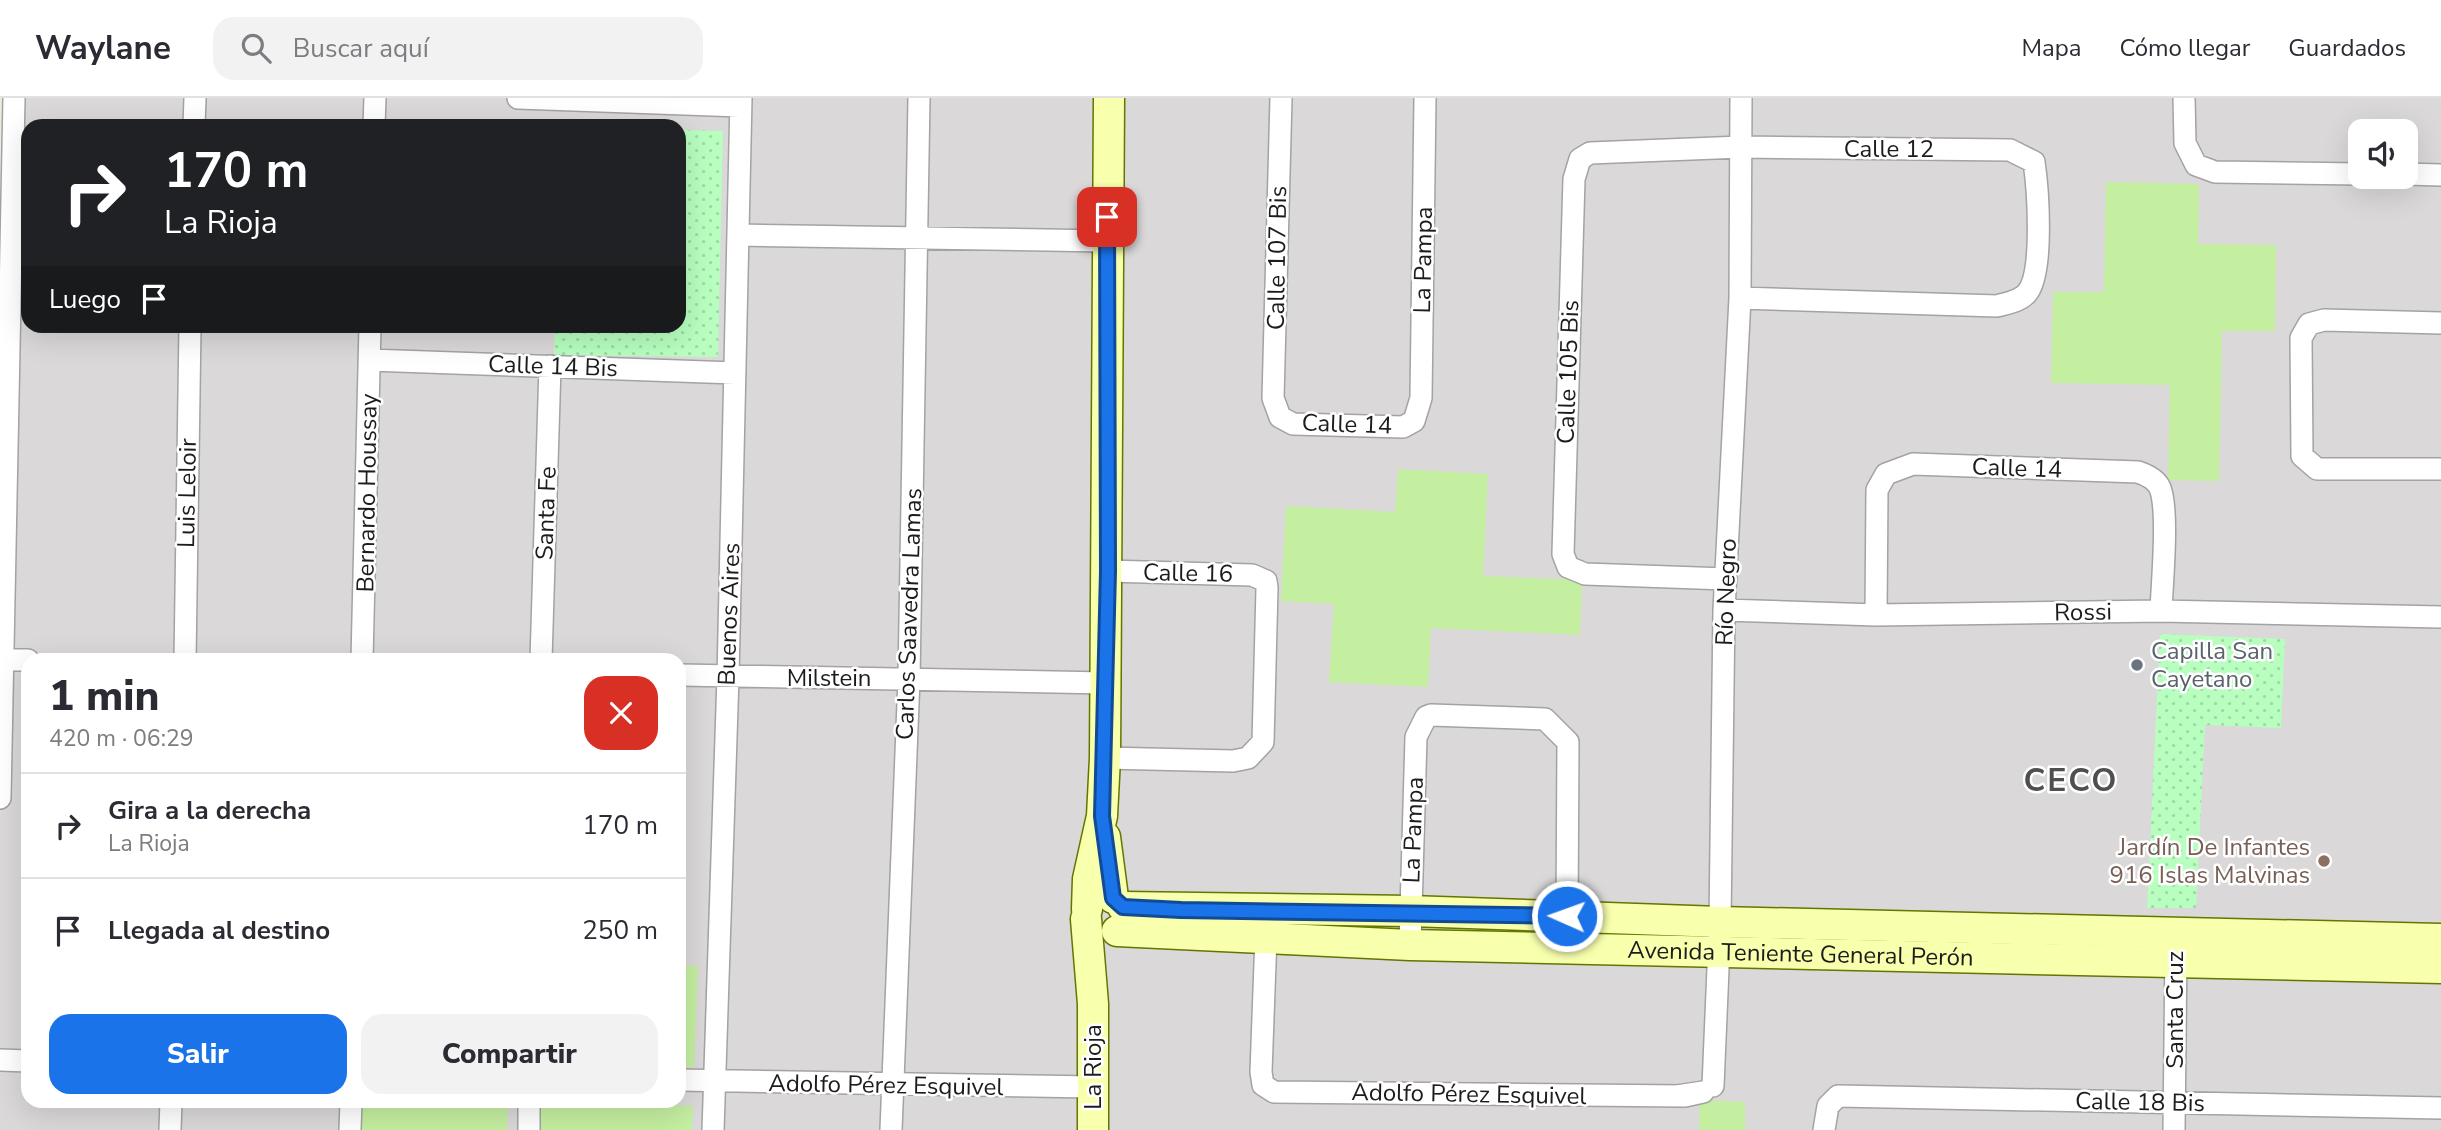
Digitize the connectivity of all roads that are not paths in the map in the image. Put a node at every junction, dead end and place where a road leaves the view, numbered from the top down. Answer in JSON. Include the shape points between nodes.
{"nodes":[{"id":1,"x":14,"y":98,"type":"edge"},
{"id":2,"x":195,"y":98,"type":"edge"},
{"id":3,"x":375,"y":98,"type":"edge"},
{"id":4,"x":518,"y":98,"type":"edge"},
{"id":5,"x":919,"y":98,"type":"edge"},
{"id":6,"x":1109,"y":98,"type":"edge"},
{"id":7,"x":1281,"y":98,"type":"edge"},
{"id":8,"x":1425,"y":98,"type":"edge"},
{"id":9,"x":1741,"y":98,"type":"edge"},
{"id":10,"x":2184,"y":98,"type":"edge"},
{"id":11,"x":560,"y":99,"type":"edge"},
{"id":12,"x":741,"y":102,"type":"edge"},
{"id":13,"x":194,"y":119,"type":"edge"},
{"id":14,"x":374,"y":119,"type":"edge"},
{"id":15,"x":1741,"y":147,"type":"junction"},
{"id":16,"x":1580,"y":159,"type":"joint"},
{"id":17,"x":2348,"y":174,"type":"edge"},
{"id":18,"x":2418,"y":174,"type":"edge"},
{"id":19,"x":2441,"y":175,"type":"edge"},
{"id":20,"x":20,"y":216,"type":"edge"},
{"id":21,"x":738,"y":235,"type":"junction"},
{"id":22,"x":918,"y":236,"type":"junction"},
{"id":23,"x":1106,"y":241,"type":"junction"},
{"id":24,"x":1740,"y":298,"type":"junction"},
{"id":25,"x":2441,"y":323,"type":"edge"},
{"id":26,"x":190,"y":333,"type":"edge"},
{"id":27,"x":370,"y":333,"type":"edge"},
{"id":28,"x":370,"y":360,"type":"junction"},
{"id":29,"x":550,"y":366,"type":"junction"},
{"id":30,"x":736,"y":373,"type":"junction"},
{"id":31,"x":1280,"y":418,"type":"joint"},
{"id":32,"x":1414,"y":421,"type":"joint"},
{"id":33,"x":2441,"y":469,"type":"edge"},
{"id":34,"x":1108,"y":571,"type":"junction"},
{"id":35,"x":1726,"y":579,"type":"junction"},
{"id":36,"x":1724,"y":610,"type":"junction"},
{"id":37,"x":2161,"y":611,"type":"junction"},
{"id":38,"x":1876,"y":615,"type":"junction"},
{"id":39,"x":2441,"y":617,"type":"edge"},
{"id":40,"x":185,"y":653,"type":"edge"},
{"id":41,"x":362,"y":653,"type":"edge"},
{"id":42,"x":541,"y":653,"type":"edge"},
{"id":43,"x":3,"y":660,"type":"junction"},
{"id":44,"x":21,"y":660,"type":"edge"},
{"id":45,"x":686,"y":675,"type":"edge"},
{"id":46,"x":728,"y":677,"type":"junction"},
{"id":47,"x":909,"y":678,"type":"junction"},
{"id":48,"x":1105,"y":683,"type":"junction"},
{"id":49,"x":1105,"y":758,"type":"junction"},
{"id":50,"x":0,"y":798,"type":"edge"},
{"id":51,"x":1410,"y":911,"type":"junction"},
{"id":52,"x":1106,"y":916,"type":"junction"},
{"id":53,"x":1567,"y":916,"type":"junction"},
{"id":54,"x":1720,"y":922,"type":"junction"},
{"id":55,"x":2176,"y":933,"type":"junction"},
{"id":56,"x":1266,"y":936,"type":"junction"},
{"id":57,"x":2441,"y":939,"type":"edge"},
{"id":58,"x":1410,"y":945,"type":"junction"},
{"id":59,"x":1719,"y":952,"type":"junction"},
{"id":60,"x":2177,"y":962,"type":"junction"},
{"id":61,"x":2441,"y":968,"type":"edge"},
{"id":62,"x":0,"y":1060,"type":"edge"},
{"id":63,"x":21,"y":1061,"type":"edge"},
{"id":64,"x":686,"y":1080,"type":"edge"},
{"id":65,"x":714,"y":1082,"type":"junction"},
{"id":66,"x":891,"y":1086,"type":"junction"},
{"id":67,"x":1713,"y":1086,"type":"dead end"},
{"id":68,"x":1093,"y":1087,"type":"junction"},
{"id":69,"x":1677,"y":1096,"type":"dead end"},
{"id":70,"x":2174,"y":1103,"type":"junction"},
{"id":71,"x":171,"y":1108,"type":"edge"},
{"id":72,"x":351,"y":1108,"type":"edge"},
{"id":73,"x":529,"y":1108,"type":"edge"},
{"id":74,"x":2441,"y":1108,"type":"edge"},
{"id":75,"x":170,"y":1130,"type":"edge"},
{"id":76,"x":350,"y":1130,"type":"edge"},
{"id":77,"x":528,"y":1130,"type":"edge"},
{"id":78,"x":713,"y":1130,"type":"edge"},
{"id":79,"x":891,"y":1130,"type":"edge"},
{"id":80,"x":1093,"y":1130,"type":"edge"},
{"id":81,"x":1824,"y":1130,"type":"edge"},
{"id":82,"x":2174,"y":1130,"type":"edge"}],
"edges":[{"from":1,"to":20,"type":"street"},
{"from":2,"to":13,"type":"street"},
{"from":3,"to":14,"type":"street"},
{"from":4,"to":11,"type":"street"},
{"from":5,"to":22,"type":"street","name":"Carlos Saavedra Lamas"},
{"from":6,"to":23,"type":"main road","name":"La Rioja"},
{"from":7,"to":31,"type":"street","name":"Calle 107 Bis","via":[[1273,398]]},
{"from":8,"to":32,"type":"street","name":"La Pampa","via":[[1421,398]]},
{"from":9,"to":15,"type":"street","name":"Río Negro"},
{"from":10,"to":17,"type":"street","via":[[2185,143],[2196,166],[2215,172]]},
{"from":11,"to":12,"type":"street"},
{"from":12,"to":21,"type":"street","name":"Buenos Aires"},
{"from":15,"to":16,"type":"street","name":"Calle 12","via":[[1590,153]]},
{"from":15,"to":24,"type":"street","name":"Río Negro"},
{"from":15,"to":24,"type":"street","name":"Calle 12","via":[[2010,150],[2034,162],[2039,212],[2029,292],[2019,300],[1997,306]]},
{"from":16,"to":35,"type":"street","name":"Calle 105 Bis","via":[[1574,179],[1563,554],[1568,567],[1584,574]]},
{"from":18,"to":19,"type":"street"},
{"from":20,"to":43,"type":"street"},
{"from":21,"to":22,"type":"street"},
{"from":21,"to":30,"type":"street","name":"Buenos Aires"},
{"from":22,"to":23,"type":"street"},
{"from":22,"to":47,"type":"street","name":"Carlos Saavedra Lamas"},
{"from":23,"to":34,"type":"main road","name":"La Rioja"},
{"from":24,"to":35,"type":"street","name":"Río Negro"},
{"from":25,"to":33,"type":"street","via":[[2324,320],[2309,324],[2301,338],[2302,456],[2309,465],[2317,469]]},
{"from":26,"to":40,"type":"street","name":"Luis Leloir"},
{"from":27,"to":28,"type":"street","name":"Bernardo Houssay"},
{"from":28,"to":29,"type":"street","name":"Calle 14 Bis"},
{"from":28,"to":41,"type":"street","name":"Bernardo Houssay"},
{"from":29,"to":30,"type":"street","name":"Calle 14 Bis"},
{"from":29,"to":42,"type":"street","name":"Santa Fe"},
{"from":30,"to":46,"type":"street","name":"Buenos Aires"},
{"from":31,"to":32,"type":"street","name":"Calle 14","via":[[1293,424],[1403,427]]},
{"from":34,"to":48,"type":"main road","name":"La Rioja"},
{"from":34,"to":49,"type":"street","name":"Calle 16","via":[[1252,575],[1266,581],[1263,742],[1248,758],[1233,761]]},
{"from":35,"to":36,"type":"street","name":"Río Negro"},
{"from":36,"to":38,"type":"street","name":"Rossi"},
{"from":36,"to":54,"type":"street","name":"Río Negro"},
{"from":37,"to":38,"type":"street","name":"Rossi"},
{"from":37,"to":38,"type":"street","name":"Calle 14","via":[[2163,511],[2160,487],[2149,476],[1913,464],[1886,474],[1877,490]]},
{"from":37,"to":39,"type":"street","name":"Rossi"},
{"from":43,"to":44,"type":"street"},
{"from":43,"to":50,"type":"street"},
{"from":45,"to":46,"type":"street","name":"Milstein"},
{"from":46,"to":47,"type":"street","name":"Milstein"},
{"from":46,"to":65,"type":"street","name":"Buenos Aires"},
{"from":47,"to":48,"type":"street","name":"Milstein"},
{"from":47,"to":66,"type":"street","name":"Carlos Saavedra Lamas"},
{"from":48,"to":49,"type":"main road","name":"La Rioja"},
{"from":49,"to":52,"type":"main road","name":"La Rioja"},
{"from":51,"to":52,"type":"main road","name":"Avenida Teniente General Perón"},
{"from":51,"to":53,"type":"main road","name":"Avenida Teniente General Perón"},
{"from":51,"to":53,"type":"street","name":"La Pampa","via":[[1416,737],[1426,717],[1545,719],[1568,742]]},
{"from":51,"to":58,"type":"street","name":"La Pampa"},
{"from":52,"to":56,"type":"main road","name":"Avenida Teniente General Perón"},
{"from":52,"to":68,"type":"main road","name":"La Rioja","via":[[1093,1004]]},
{"from":53,"to":54,"type":"main road","name":"Avenida Teniente General Perón"},
{"from":54,"to":55,"type":"main road","name":"Avenida Teniente General Perón"},
{"from":54,"to":59,"type":"street","name":"Río Negro"},
{"from":55,"to":57,"type":"main road","name":"Avenida Teniente General Perón"},
{"from":55,"to":60,"type":"street","name":"Santa Cruz"},
{"from":56,"to":58,"type":"main road","name":"Avenida Teniente General Perón"},
{"from":56,"to":69,"type":"street","name":"Adolfo Pérez Esquivel","via":[[1263,1085],[1274,1092]]},
{"from":58,"to":59,"type":"main road","name":"Avenida Teniente General Perón"},
{"from":59,"to":60,"type":"main road","name":"Avenida Teniente General Perón"},
{"from":59,"to":67,"type":"street","name":"Río Negro"},
{"from":60,"to":61,"type":"main road","name":"Avenida Teniente General Perón"},
{"from":60,"to":70,"type":"street","name":"Santa Cruz"},
{"from":62,"to":63,"type":"street"},
{"from":64,"to":65,"type":"street","name":"Adolfo Pérez Esquivel"},
{"from":65,"to":66,"type":"street","name":"Adolfo Pérez Esquivel"},
{"from":65,"to":78,"type":"street","name":"Buenos Aires"},
{"from":66,"to":68,"type":"street","name":"Adolfo Pérez Esquivel"},
{"from":66,"to":79,"type":"street","name":"Carlos Saavedra Lamas"},
{"from":68,"to":80,"type":"main road","name":"La Rioja"},
{"from":70,"to":74,"type":"street","name":"Calle 18 Bis"},
{"from":70,"to":81,"type":"street","name":"Calle 18 Bis","via":[[1838,1096],[1828,1106]]},
{"from":70,"to":82,"type":"street","name":"Santa Cruz"},
{"from":71,"to":75,"type":"street"},
{"from":72,"to":76,"type":"street"},
{"from":73,"to":77,"type":"street"}]}
